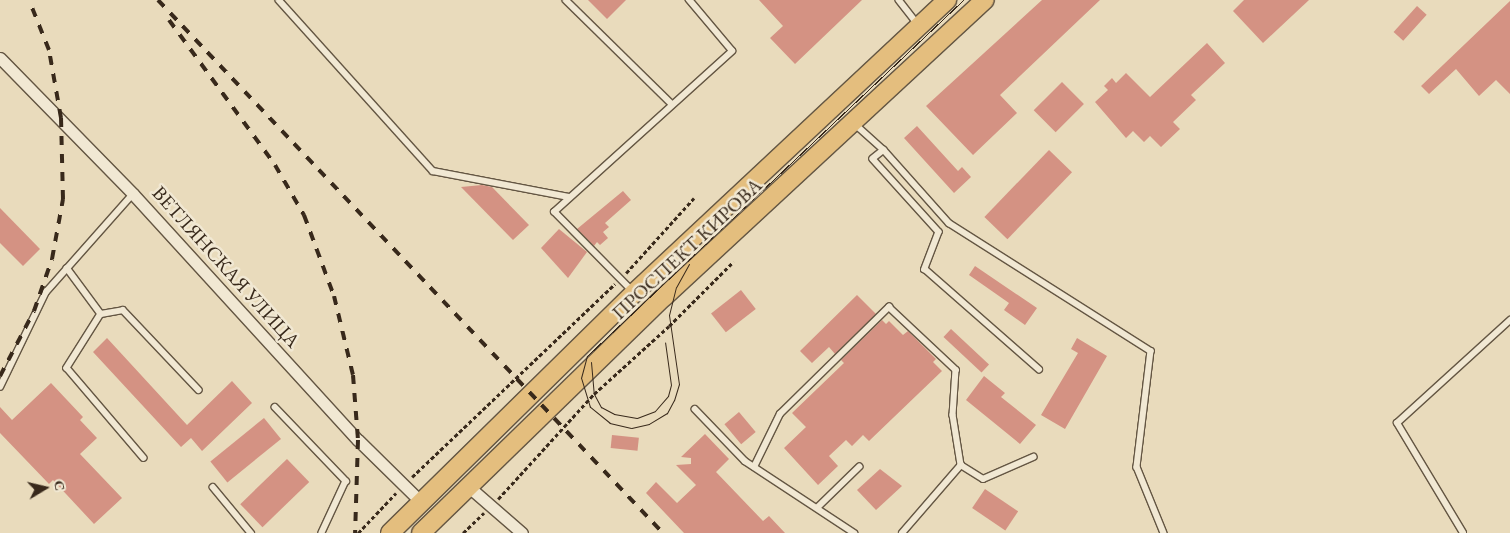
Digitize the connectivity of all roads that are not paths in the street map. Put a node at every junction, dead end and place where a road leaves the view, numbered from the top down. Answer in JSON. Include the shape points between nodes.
{"nodes":[{"id":1,"x":279,"y":0,"type":"edge"},
{"id":2,"x":566,"y":0,"type":"edge"},
{"id":3,"x":689,"y":0,"type":"edge"},
{"id":4,"x":899,"y":0,"type":"edge"},
{"id":5,"x":947,"y":0,"type":"edge"},
{"id":6,"x":985,"y":0,"type":"edge"},
{"id":7,"x":920,"y":26,"type":"junction"},
{"id":8,"x":0,"y":58,"type":"edge"},
{"id":9,"x":672,"y":104,"type":"junction"},
{"id":10,"x":855,"y":124,"type":"junction"},
{"id":11,"x":884,"y":150,"type":"junction"},
{"id":12,"x":133,"y":194,"type":"junction"},
{"id":13,"x":569,"y":197,"type":"junction"},
{"id":14,"x":67,"y":268,"type":"junction"},
{"id":15,"x":634,"y":293,"type":"junction"},
{"id":16,"x":101,"y":314,"type":"junction"},
{"id":17,"x":1510,"y":320,"type":"edge"},
{"id":18,"x":1039,"y":369,"type":"dead end"},
{"id":19,"x":0,"y":387,"type":"edge"},
{"id":20,"x":199,"y":390,"type":"dead end"},
{"id":21,"x":275,"y":407,"type":"dead end"},
{"id":22,"x":695,"y":409,"type":"dead end"},
{"id":23,"x":1033,"y":457,"type":"dead end"},
{"id":24,"x":144,"y":458,"type":"dead end"},
{"id":25,"x":961,"y":465,"type":"junction"},
{"id":26,"x":754,"y":467,"type":"junction"},
{"id":27,"x":859,"y":467,"type":"dead end"},
{"id":28,"x":213,"y":487,"type":"dead end"},
{"id":29,"x":469,"y":487,"type":"junction"},
{"id":30,"x":422,"y":504,"type":"junction"},
{"id":31,"x":817,"y":508,"type":"junction"},
{"id":32,"x":251,"y":533,"type":"edge"},
{"id":33,"x":322,"y":533,"type":"edge"},
{"id":34,"x":390,"y":533,"type":"edge"},
{"id":35,"x":421,"y":533,"type":"edge"},
{"id":36,"x":522,"y":533,"type":"edge"},
{"id":37,"x":854,"y":533,"type":"edge"},
{"id":38,"x":902,"y":533,"type":"edge"},
{"id":39,"x":1164,"y":533,"type":"edge"},
{"id":40,"x":1463,"y":533,"type":"edge"}],
"edges":[{"from":1,"to":13,"type":"lane","via":[[433,171]]},
{"from":2,"to":9,"type":"lane"},
{"from":3,"to":9,"type":"lane","via":[[732,51]]},
{"from":4,"to":7,"type":"lane"},
{"from":5,"to":7,"type":"main road","name":"ПРОСПЕКТ КИРОВА"},
{"from":6,"to":10,"type":"main road","name":"ПРОСПЕКТ КИРОВА"},
{"from":7,"to":15,"type":"main road","name":"ПРОСПЕКТ КИРОВА"},
{"from":8,"to":12,"type":"street","name":"ВЕТЛЯНСКАЯ УЛИЦА"},
{"from":9,"to":13,"type":"lane"},
{"from":10,"to":11,"type":"lane"},
{"from":10,"to":29,"type":"main road","name":"ПРОСПЕКТ КИРОВА","via":[[664,298]]},
{"from":11,"to":18,"type":"lane","via":[[873,159],[939,232],[925,269]]},
{"from":11,"to":39,"type":"lane","via":[[949,223],[1151,351],[1137,467]]},
{"from":12,"to":14,"type":"lane"},
{"from":12,"to":30,"type":"street","name":"ВЕТЛЯНСКАЯ УЛИЦА"},
{"from":13,"to":15,"type":"lane","via":[[554,212]]},
{"from":14,"to":16,"type":"lane"},
{"from":14,"to":19,"type":"lane","via":[[46,292]]},
{"from":15,"to":30,"type":"main road","name":"ПРОСПЕКТ КИРОВА"},
{"from":16,"to":20,"type":"lane","via":[[123,310]]},
{"from":16,"to":24,"type":"lane","via":[[67,368]]},
{"from":17,"to":40,"type":"lane","via":[[1396,423]]},
{"from":21,"to":33,"type":"lane","via":[[346,481]]},
{"from":22,"to":26,"type":"lane"},
{"from":23,"to":25,"type":"lane","via":[[983,479]]},
{"from":25,"to":26,"type":"lane","via":[[953,416],[956,370],[889,307],[780,414]]},
{"from":25,"to":38,"type":"lane"},
{"from":26,"to":31,"type":"lane"},
{"from":27,"to":31,"type":"lane"},
{"from":28,"to":32,"type":"lane"},
{"from":29,"to":35,"type":"main road","name":"ПРОСПЕКТ КИРОВА"},
{"from":29,"to":36,"type":"street"},
{"from":30,"to":34,"type":"main road","name":"ПРОСПЕКТ КИРОВА"},
{"from":31,"to":37,"type":"lane"}]}
